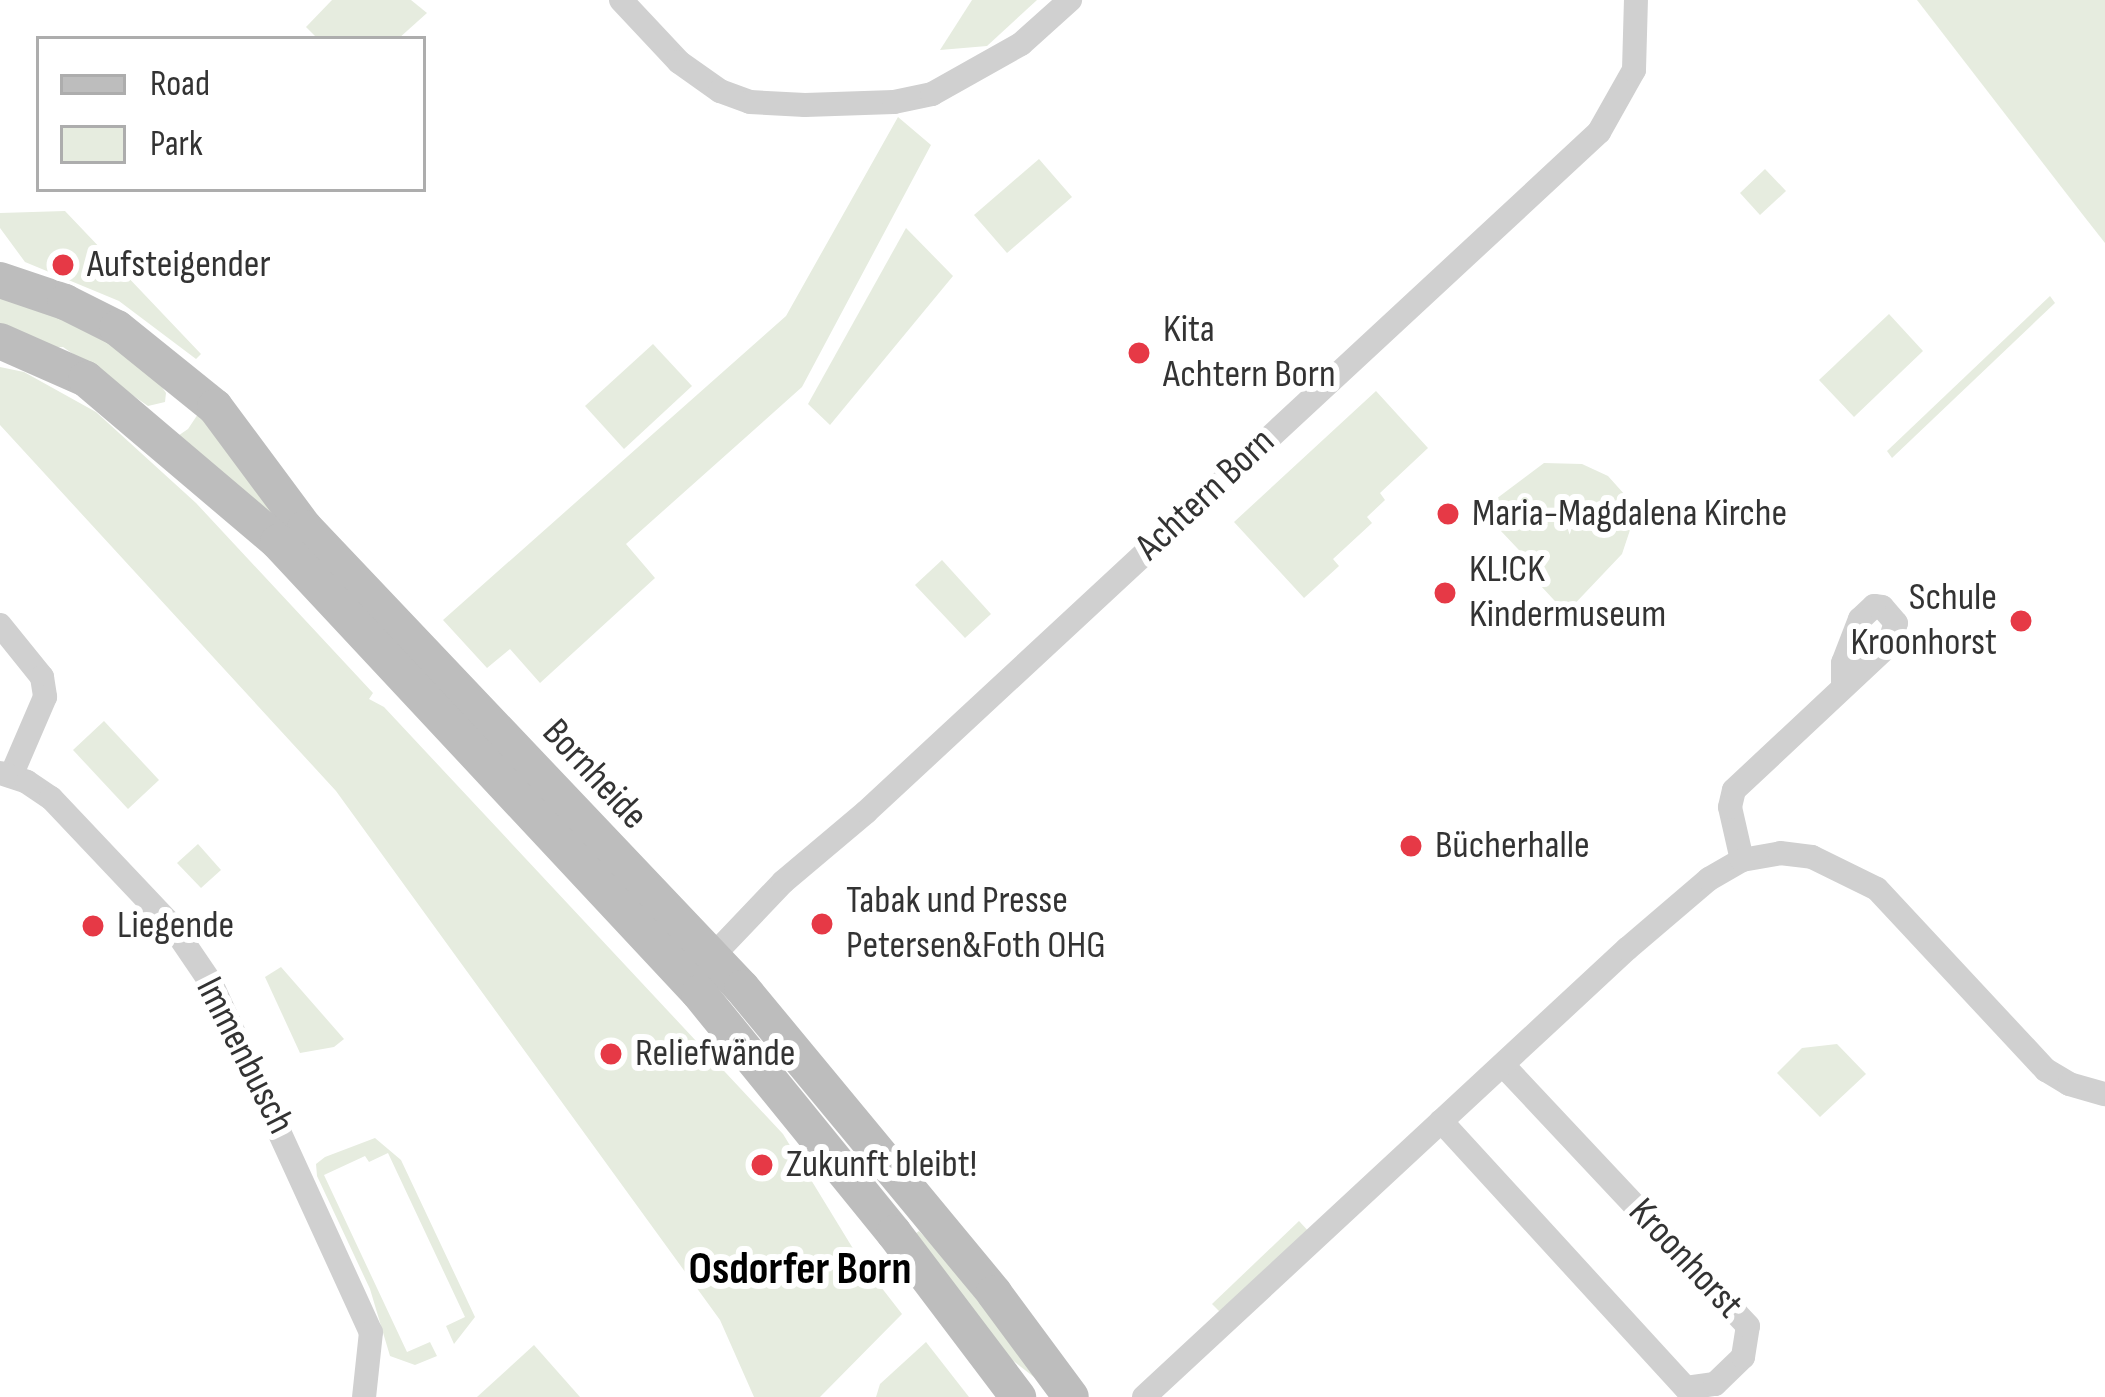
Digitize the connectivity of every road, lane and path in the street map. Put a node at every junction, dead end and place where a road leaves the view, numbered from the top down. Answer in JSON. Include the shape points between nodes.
{"nodes":[{"id":1,"x":621,"y":0,"type":"edge"},
{"id":2,"x":1070,"y":0,"type":"edge"},
{"id":3,"x":1636,"y":0,"type":"edge"},
{"id":4,"x":0,"y":280,"type":"edge"},
{"id":5,"x":0,"y":340,"type":"edge"},
{"id":6,"x":192,"y":385,"type":"junction"},
{"id":7,"x":145,"y":429,"type":"junction"},
{"id":8,"x":0,"y":625,"type":"edge"},
{"id":9,"x":1843,"y":687,"type":"dead end"},
{"id":10,"x":6,"y":775,"type":"edge"},
{"id":11,"x":1742,"y":860,"type":"junction"},
{"id":12,"x":701,"y":971,"type":"junction"},
{"id":13,"x":1503,"y":1065,"type":"junction"},
{"id":14,"x":2105,"y":1094,"type":"edge"},
{"id":15,"x":1441,"y":1121,"type":"junction"},
{"id":16,"x":1009,"y":1384,"type":"edge"},
{"id":17,"x":364,"y":1397,"type":"edge"},
{"id":18,"x":1042,"y":1397,"type":"edge"},
{"id":19,"x":1071,"y":1397,"type":"edge"},
{"id":20,"x":1144,"y":1397,"type":"edge"}],
"edges":[{"from":1,"to":2,"type":"street","via":[[679,62],[720,91],[805,106],[932,94],[1021,44]]},
{"from":3,"to":12,"type":"street","name":"Achtern Born","via":[[1634,70],[1599,132]]},
{"from":4,"to":6,"type":"street","name":"Bornheide","via":[[117,328]]},
{"from":5,"to":7,"type":"street","name":"Bornheide","via":[[86,379]]},
{"from":6,"to":7,"type":"street","via":[[184,418]]},
{"from":6,"to":12,"type":"street","name":"Bornheide","via":[[233,426],[305,528]]},
{"from":7,"to":12,"type":"street","name":"Bornheide","via":[[278,542],[585,874]]},
{"from":8,"to":10,"type":"street","name":"Immenbusch","via":[[43,676],[45,697]]},
{"from":9,"to":11,"type":"street","via":[[1735,790],[1730,807]]},
{"from":10,"to":17,"type":"street","name":"Immenbusch","via":[[51,798],[173,927],[212,983],[371,1332]]},
{"from":11,"to":13,"type":"street","via":[[1684,898]]},
{"from":11,"to":14,"type":"street","via":[[1812,856],[1860,878],[1909,920],[2045,1070]]},
{"from":12,"to":16,"type":"street","name":"Bornheide"},
{"from":12,"to":19,"type":"street","name":"Bornheide","via":[[994,1293]]},
{"from":13,"to":15,"type":"street"},
{"from":13,"to":15,"type":"street","name":"Kroonhorst","via":[[1748,1326],[1743,1358],[1715,1384],[1686,1388]]},
{"from":15,"to":20,"type":"street"},
{"from":16,"to":18,"type":"street","name":"Bornheide"}]}
